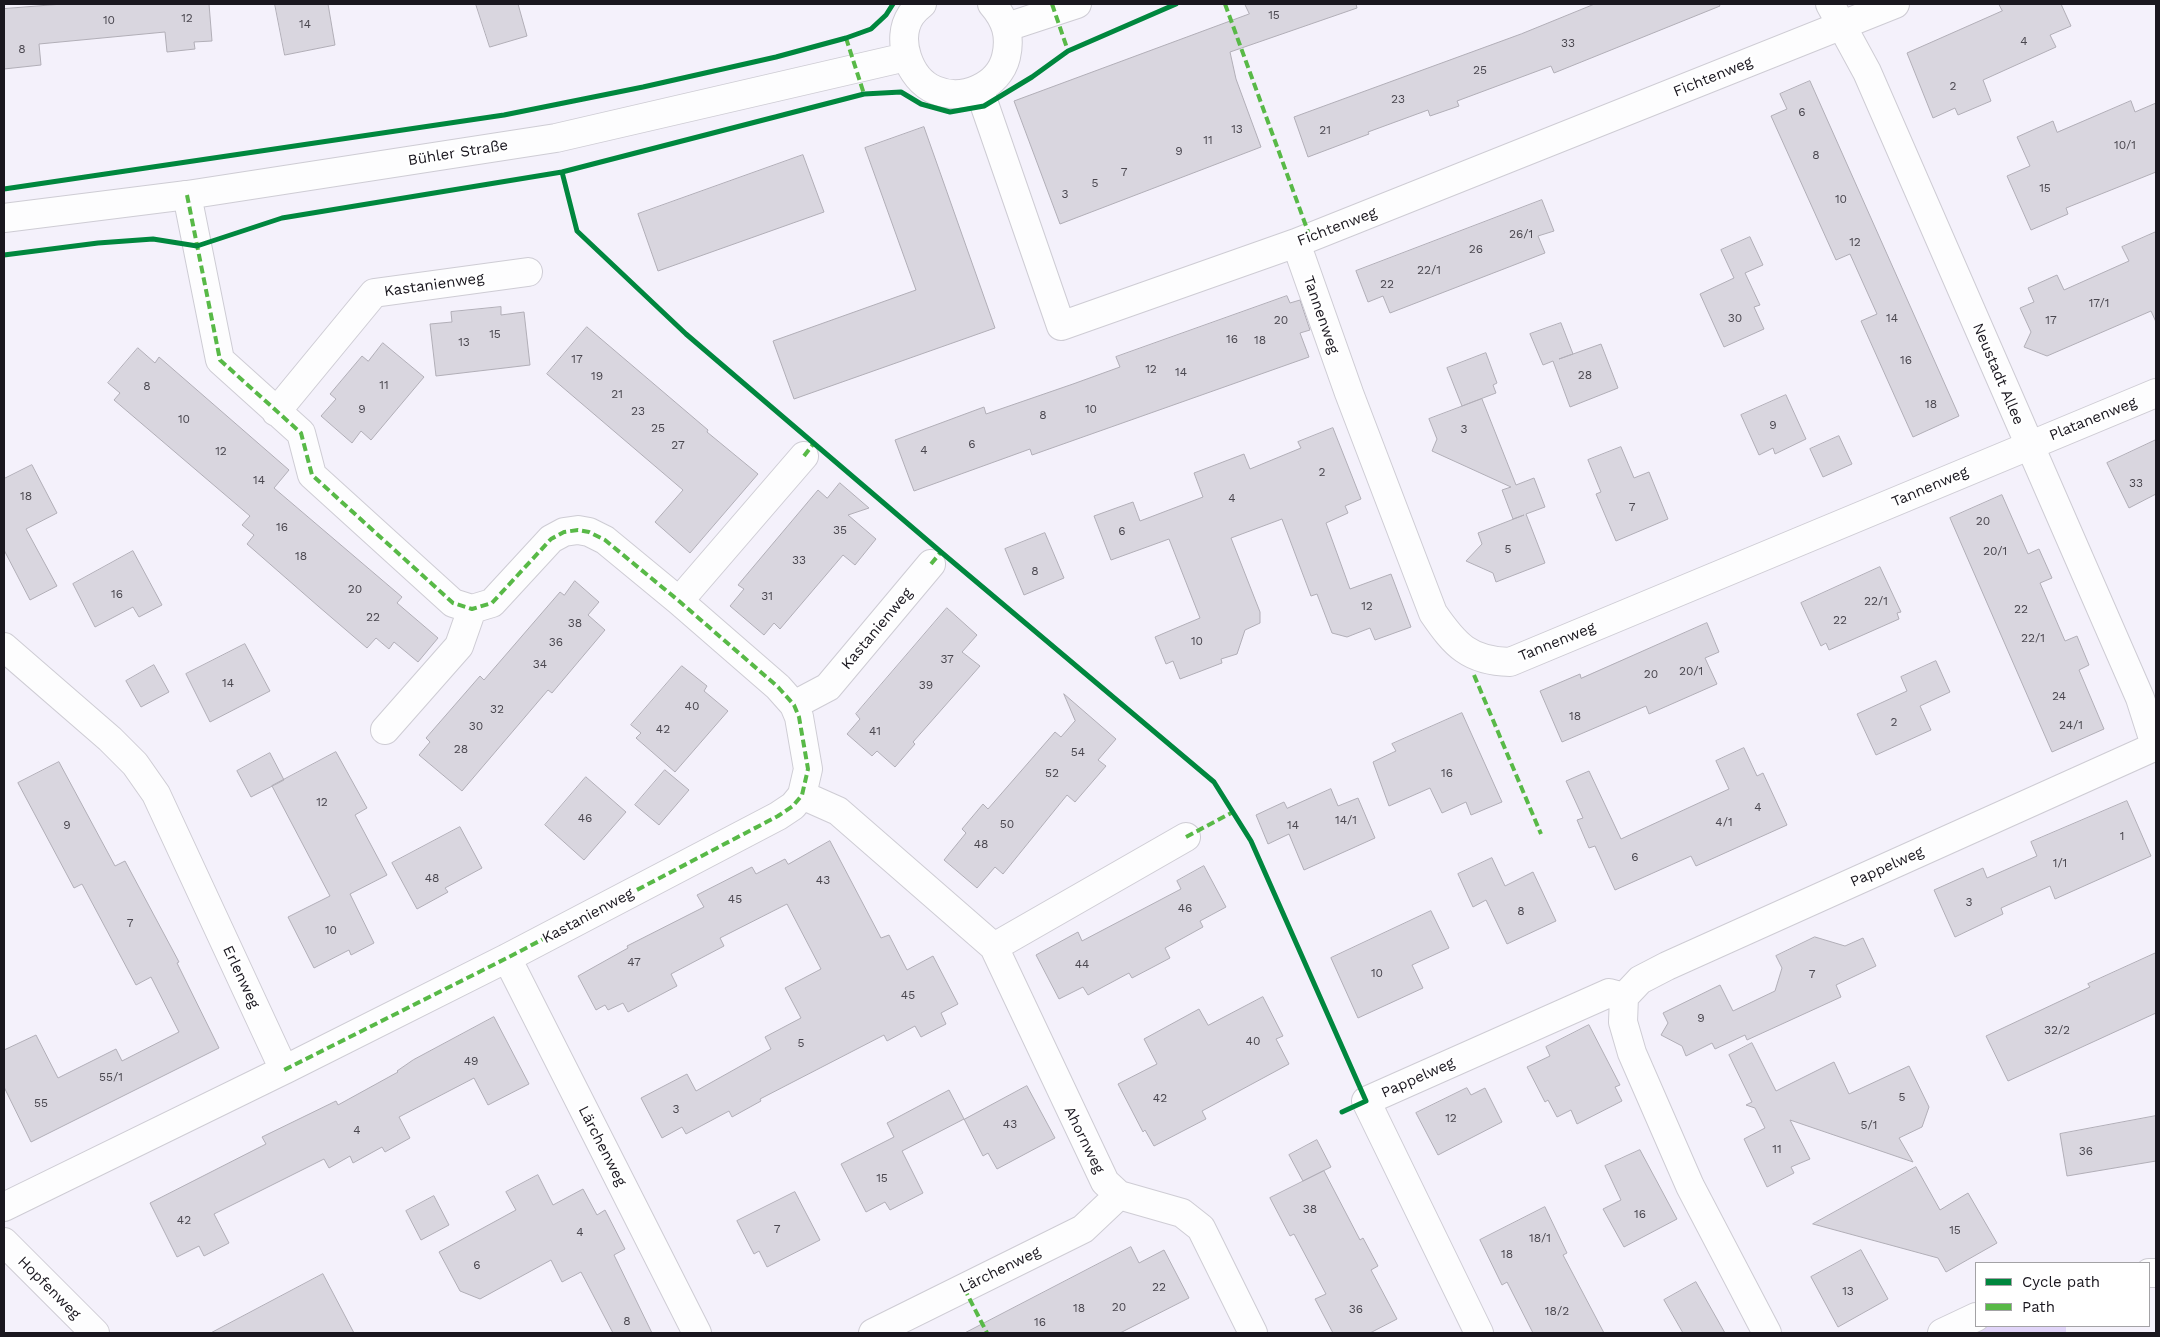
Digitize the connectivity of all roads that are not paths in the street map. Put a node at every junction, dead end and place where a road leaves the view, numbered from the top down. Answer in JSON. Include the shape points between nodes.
{"nodes":[{"id":1,"x":922,"y":4,"type":"edge"},
{"id":2,"x":992,"y":4,"type":"edge"},
{"id":3,"x":1077,"y":4,"type":"edge"},
{"id":4,"x":1895,"y":4,"type":"edge"},
{"id":5,"x":1836,"y":15,"type":"edge"},
{"id":6,"x":1007,"y":27,"type":"junction"},
{"id":7,"x":906,"y":57,"type":"junction"},
{"id":8,"x":979,"y":89,"type":"junction"},
{"id":9,"x":187,"y":195,"type":"junction"},
{"id":10,"x":4,"y":218,"type":"edge"},
{"id":11,"x":1296,"y":243,"type":"junction"},
{"id":12,"x":528,"y":272,"type":"dead end"},
{"id":13,"x":2156,"y":393,"type":"edge"},
{"id":14,"x":276,"y":412,"type":"junction"},
{"id":15,"x":2029,"y":445,"type":"junction"},
{"id":16,"x":804,"y":456,"type":"dead end"},
{"id":17,"x":931,"y":564,"type":"dead end"},
{"id":18,"x":679,"y":601,"type":"junction"},
{"id":19,"x":472,"y":608,"type":"junction"},
{"id":20,"x":4,"y":647,"type":"edge"},
{"id":21,"x":794,"y":705,"type":"junction"},
{"id":22,"x":385,"y":730,"type":"dead end"},
{"id":23,"x":2156,"y":747,"type":"edge"},
{"id":24,"x":802,"y":795,"type":"junction"},
{"id":25,"x":1186,"y":837,"type":"dead end"},
{"id":26,"x":994,"y":947,"type":"junction"},
{"id":27,"x":507,"y":958,"type":"junction"},
{"id":28,"x":1624,"y":998,"type":"junction"},
{"id":29,"x":284,"y":1070,"type":"junction"},
{"id":30,"x":1119,"y":1195,"type":"junction"},
{"id":31,"x":4,"y":1208,"type":"edge"},
{"id":32,"x":4,"y":1242,"type":"edge"},
{"id":33,"x":1975,"y":1317,"type":"edge"},
{"id":34,"x":94,"y":1333,"type":"edge"},
{"id":35,"x":697,"y":1333,"type":"edge"},
{"id":36,"x":873,"y":1333,"type":"edge"},
{"id":37,"x":1253,"y":1333,"type":"edge"},
{"id":38,"x":1479,"y":1333,"type":"edge"},
{"id":39,"x":1767,"y":1333,"type":"edge"},
{"id":40,"x":1942,"y":1333,"type":"edge"}],
"edges":[{"from":1,"to":7,"type":"street","via":[[910,16],[904,36]]},
{"from":2,"to":6,"type":"street"},
{"from":3,"to":6,"type":"street"},
{"from":4,"to":5,"type":"street"},
{"from":5,"to":11,"type":"street","name":"Fichtenweg"},
{"from":5,"to":15,"type":"street","name":"Neustadt Allee","via":[[1867,72]]},
{"from":6,"to":8,"type":"street","via":[[1009,46],[1004,64],[994,79]]},
{"from":7,"to":8,"type":"street","via":[[917,77],[935,90],[957,94]]},
{"from":7,"to":9,"type":"street","name":"Bühler Straße","via":[[556,138]]},
{"from":8,"to":11,"type":"street","name":"Fichtenweg","via":[[1061,326]]},
{"from":9,"to":10,"type":"street","name":"Bühler Straße"},
{"from":9,"to":14,"type":"street","via":[[220,360]]},
{"from":11,"to":15,"type":"street","name":"Tannenweg","via":[[1433,613],[1448,635],[1482,659],[1510,662]]},
{"from":12,"to":14,"type":"street","name":"Kastanienweg","via":[[374,293]]},
{"from":13,"to":15,"type":"street","name":"Platanenweg"},
{"from":14,"to":19,"type":"street","via":[[301,433],[312,475],[453,603]]},
{"from":15,"to":23,"type":"street","name":"Neustadt Allee","via":[[2140,698]]},
{"from":16,"to":18,"type":"street"},
{"from":17,"to":21,"type":"street","name":"Kastanienweg","via":[[828,687]]},
{"from":18,"to":19,"type":"street","via":[[605,540],[578,530],[564,532],[551,539],[492,604]]},
{"from":18,"to":21,"type":"street","via":[[778,687]]},
{"from":19,"to":22,"type":"street","via":[[459,646]]},
{"from":20,"to":29,"type":"street","name":"Erlenweg","via":[[110,739],[135,764],[156,794]]},
{"from":21,"to":24,"type":"street","via":[[808,769]]},
{"from":23,"to":28,"type":"street","name":"Pappelweg","via":[[1667,966],[1640,980]]},
{"from":24,"to":26,"type":"street","name":"Ahornweg","via":[[838,811]]},
{"from":24,"to":27,"type":"street","name":"Kastanienweg","via":[[778,816]]},
{"from":25,"to":26,"type":"street"},
{"from":26,"to":30,"type":"street","name":"Ahornweg","via":[[1097,1167],[1105,1182]]},
{"from":27,"to":29,"type":"street","name":"Kastanienweg"},
{"from":27,"to":35,"type":"street","name":"Lärchenweg"},
{"from":28,"to":38,"type":"street","name":"Pappelweg","via":[[1609,993],[1366,1101]]},
{"from":28,"to":39,"type":"street","via":[[1622,1022],[1632,1053],[1690,1186]]},
{"from":29,"to":31,"type":"street"},
{"from":30,"to":36,"type":"street","name":"Lärchenweg","via":[[1083,1229]]},
{"from":30,"to":37,"type":"street","via":[[1182,1213],[1201,1228]]},
{"from":32,"to":34,"type":"street","name":"Hopfenweg"},
{"from":33,"to":40,"type":"street"}]}
